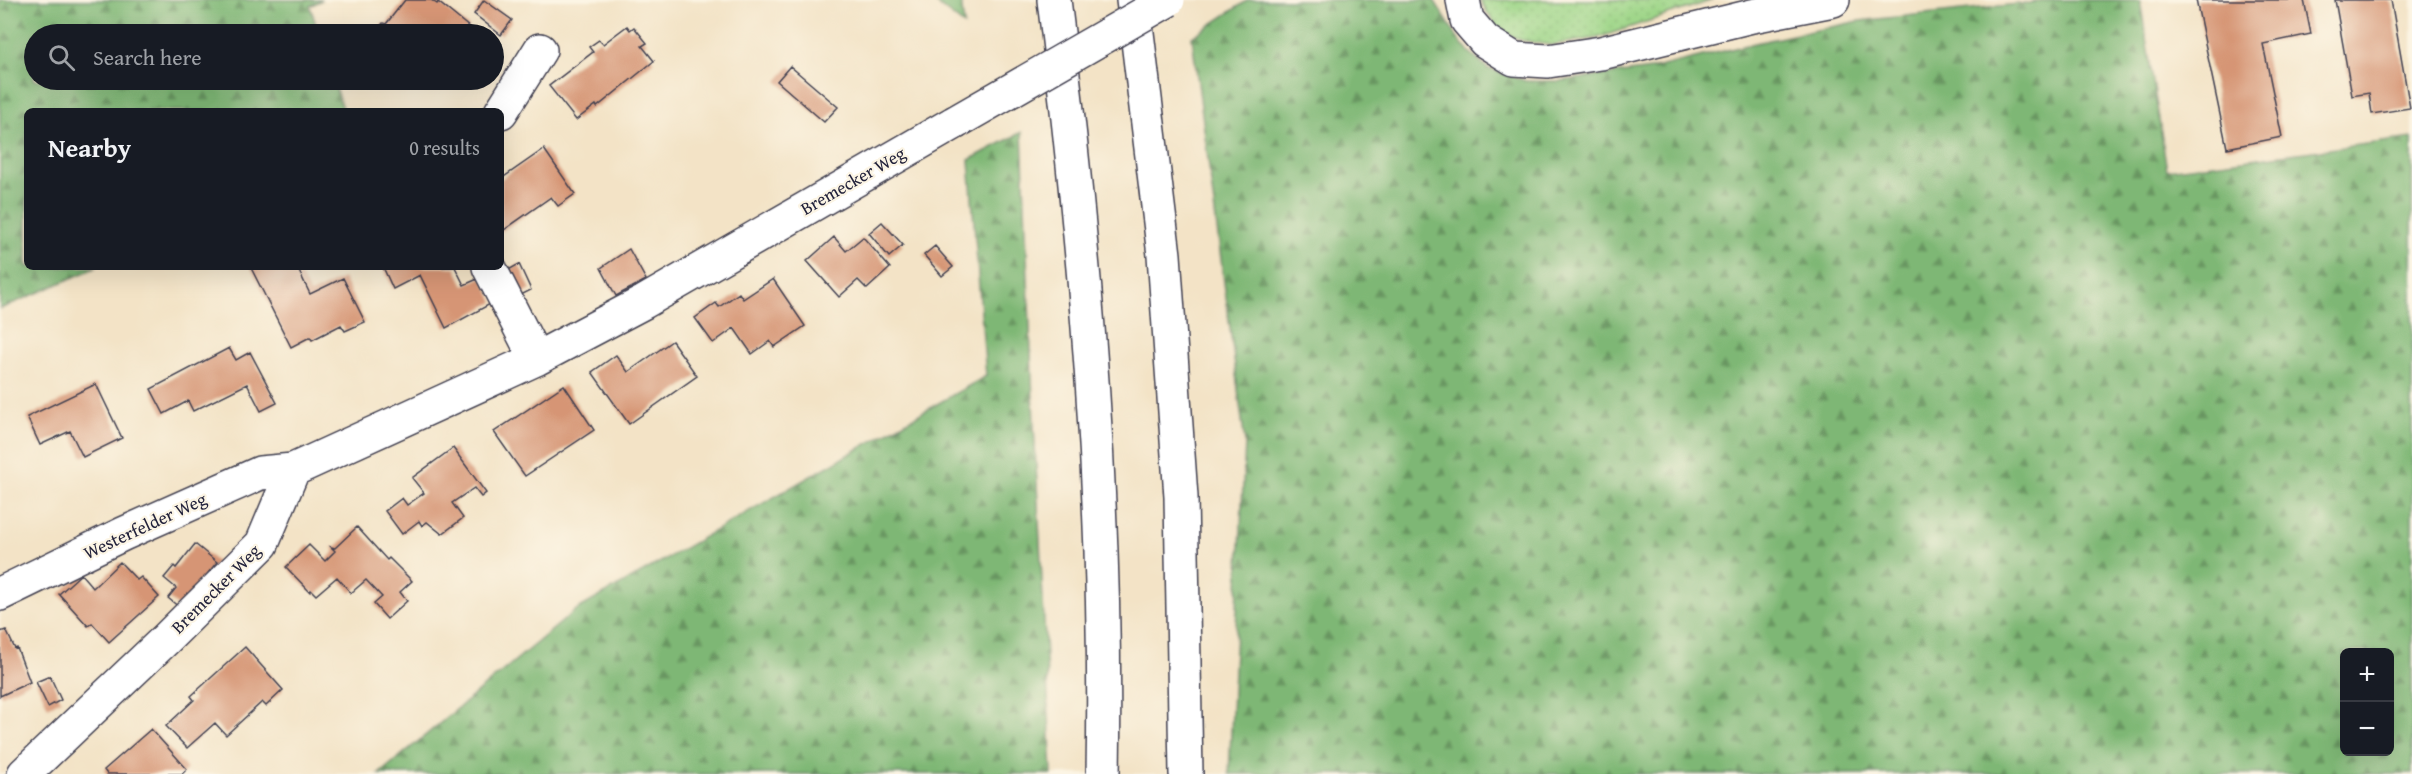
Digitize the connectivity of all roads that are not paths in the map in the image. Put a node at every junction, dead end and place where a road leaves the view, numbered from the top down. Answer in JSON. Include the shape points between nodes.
{"nodes":[{"id":1,"x":1054,"y":0,"type":"edge"},
{"id":2,"x":1133,"y":0,"type":"edge"},
{"id":3,"x":1168,"y":0,"type":"edge"},
{"id":4,"x":1463,"y":0,"type":"edge"},
{"id":5,"x":1833,"y":0,"type":"edge"},
{"id":6,"x":540,"y":50,"type":"dead end"},
{"id":7,"x":504,"y":108,"type":"edge"},
{"id":8,"x":491,"y":270,"type":"edge"},
{"id":9,"x":536,"y":359,"type":"junction"},
{"id":10,"x":293,"y":470,"type":"junction"},
{"id":11,"x":0,"y":594,"type":"edge"},
{"id":12,"x":24,"y":774,"type":"edge"},
{"id":13,"x":1102,"y":774,"type":"edge"},
{"id":14,"x":1186,"y":774,"type":"edge"}],
"edges":[{"from":1,"to":13,"type":"main road","via":[[1084,262],[1099,490]]},
{"from":2,"to":14,"type":"main road","via":[[1164,255],[1179,474]]},
{"from":3,"to":9,"type":"main road","name":"Bremecker Weg","bridge":true,"via":[[644,302]]},
{"from":4,"to":5,"type":"main road","via":[[1467,20],[1485,41],[1514,59],[1548,61],[1601,53]]},
{"from":6,"to":7,"type":"main road"},
{"from":8,"to":9,"type":"main road"},
{"from":9,"to":10,"type":"main road","name":"Bremecker Weg"},
{"from":10,"to":11,"type":"main road","name":"Westerfelder Weg","via":[[260,473]]},
{"from":10,"to":12,"type":"main road","name":"Bremecker Weg","via":[[262,544]]}]}
